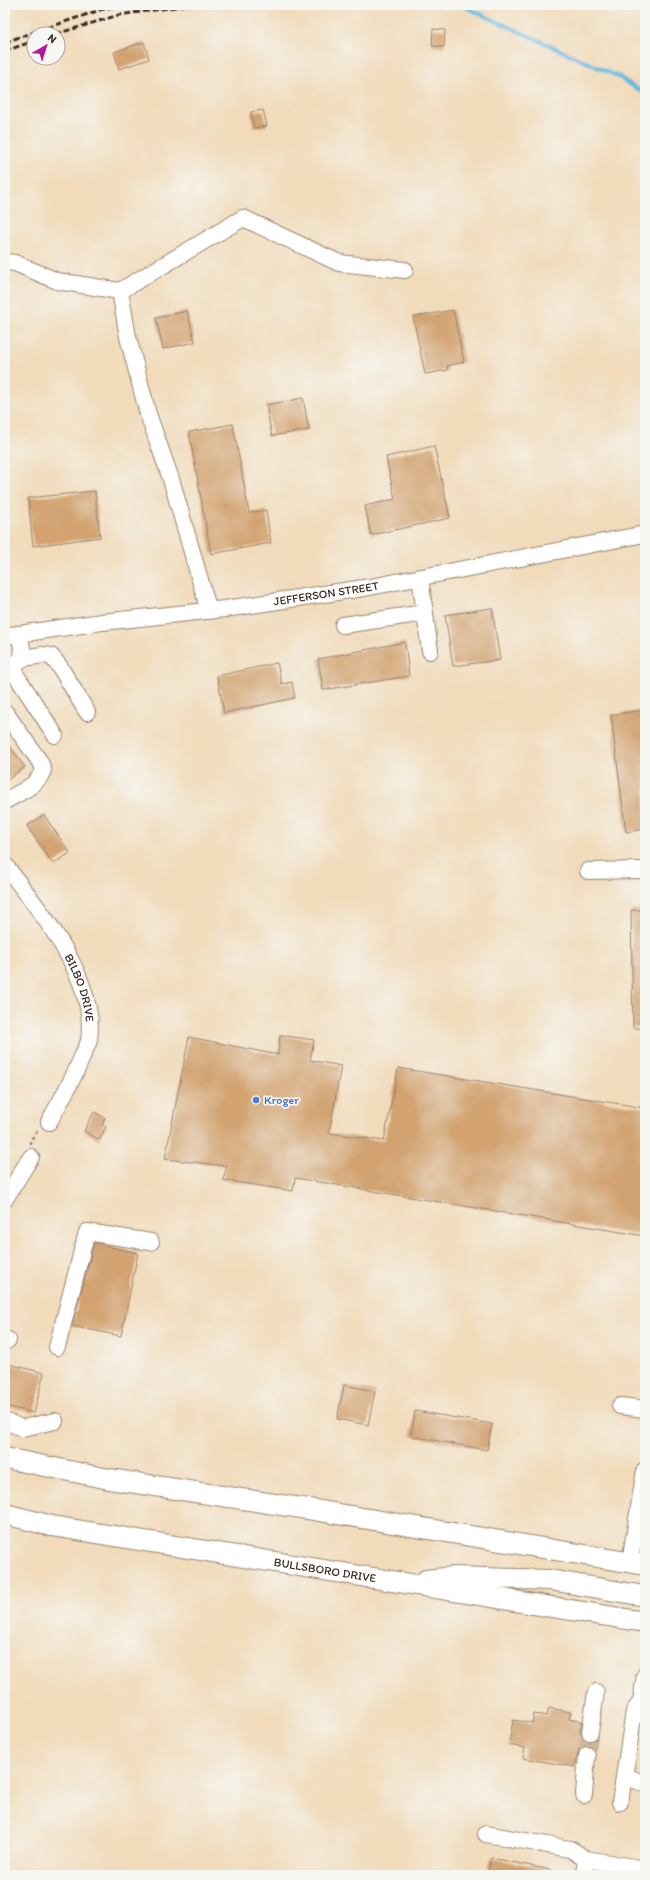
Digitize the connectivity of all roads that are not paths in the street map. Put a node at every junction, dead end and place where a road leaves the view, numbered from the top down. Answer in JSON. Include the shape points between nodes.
{"nodes":[{"id":1,"x":5,"y":262,"type":"edge"},
{"id":2,"x":405,"y":270,"type":"dead end"},
{"id":3,"x":120,"y":291,"type":"junction"},
{"id":4,"x":645,"y":534,"type":"edge"},
{"id":5,"x":420,"y":577,"type":"junction"},
{"id":6,"x":209,"y":611,"type":"junction"},
{"id":7,"x":425,"y":613,"type":"junction"},
{"id":8,"x":343,"y":625,"type":"dead end"},
{"id":9,"x":12,"y":635,"type":"edge"},
{"id":10,"x":430,"y":651,"type":"dead end"},
{"id":11,"x":24,"y":658,"type":"junction"},
{"id":12,"x":5,"y":712,"type":"edge"},
{"id":13,"x":87,"y":712,"type":"dead end"},
{"id":14,"x":55,"y":735,"type":"dead end"},
{"id":15,"x":5,"y":801,"type":"edge"},
{"id":16,"x":5,"y":865,"type":"edge"},
{"id":17,"x":645,"y":870,"type":"edge"},
{"id":18,"x":588,"y":871,"type":"dead end"},
{"id":19,"x":49,"y":1122,"type":"road end"},
{"id":20,"x":31,"y":1157,"type":"road end"},
{"id":21,"x":5,"y":1199,"type":"edge"},
{"id":22,"x":151,"y":1242,"type":"dead end"},
{"id":23,"x":57,"y":1347,"type":"dead end"},
{"id":24,"x":620,"y":1406,"type":"dead end"},
{"id":25,"x":645,"y":1409,"type":"edge"},
{"id":26,"x":5,"y":1421,"type":"edge"},
{"id":27,"x":55,"y":1421,"type":"dead end"},
{"id":28,"x":5,"y":1458,"type":"edge"},
{"id":29,"x":645,"y":1470,"type":"edge"},
{"id":30,"x":643,"y":1500,"type":"edge"},
{"id":31,"x":5,"y":1514,"type":"edge"},
{"id":32,"x":638,"y":1563,"type":"edge"},
{"id":33,"x":402,"y":1582,"type":"junction"},
{"id":34,"x":645,"y":1596,"type":"edge"},
{"id":35,"x":645,"y":1622,"type":"edge"},
{"id":36,"x":645,"y":1675,"type":"edge"},
{"id":37,"x":596,"y":1692,"type":"dead end"},
{"id":38,"x":643,"y":1702,"type":"edge"},
{"id":39,"x":590,"y":1732,"type":"tunnel mouth"},
{"id":40,"x":586,"y":1755,"type":"tunnel mouth"},
{"id":41,"x":625,"y":1771,"type":"junction"},
{"id":42,"x":642,"y":1783,"type":"edge"},
{"id":43,"x":584,"y":1795,"type":"dead end"},
{"id":44,"x":486,"y":1834,"type":"dead end"},
{"id":45,"x":586,"y":1859,"type":"junction"},
{"id":46,"x":645,"y":1869,"type":"edge"},
{"id":47,"x":584,"y":1875,"type":"edge"}],
"edges":[{"from":1,"to":3,"type":"street","via":[[15,263],[57,281]]},
{"from":2,"to":3,"type":"street","via":[[338,263],[243,218]]},
{"from":3,"to":6,"type":"street","via":[[128,337],[148,414],[171,479]]},
{"from":4,"to":5,"type":"street","name":"JEFFERSON STREET"},
{"from":5,"to":6,"type":"street","name":"JEFFERSON STREET"},
{"from":5,"to":7,"type":"street"},
{"from":6,"to":9,"type":"street","name":"JEFFERSON STREET","via":[[102,622]]},
{"from":7,"to":8,"type":"street"},
{"from":7,"to":10,"type":"street"},
{"from":9,"to":11,"type":"street"},
{"from":11,"to":13,"type":"street","via":[[51,656]]},
{"from":11,"to":14,"type":"street","via":[[17,662],[16,675]]},
{"from":12,"to":15,"type":"street","via":[[43,770],[40,779],[34,784]]},
{"from":16,"to":19,"type":"street","name":"BILBO DRIVE","via":[[40,911],[74,966],[89,1006],[89,1040],[75,1076]]},
{"from":17,"to":18,"type":"street"},
{"from":20,"to":21,"type":"street"},
{"from":22,"to":23,"type":"street","via":[[87,1232]]},
{"from":24,"to":25,"type":"street"},
{"from":26,"to":27,"type":"street","via":[[22,1428]]},
{"from":28,"to":32,"type":"main road","via":[[109,1479]]},
{"from":29,"to":30,"type":"street"},
{"from":30,"to":32,"type":"street"},
{"from":31,"to":33,"type":"main road","name":"BULLSBORO DRIVE","via":[[52,1526]]},
{"from":33,"to":34,"type":"main road","via":[[454,1577],[550,1580]]},
{"from":33,"to":35,"type":"main road","name":"BULLSBORO DRIVE"},
{"from":36,"to":38,"type":"street"},
{"from":37,"to":39,"type":"street"},
{"from":38,"to":41,"type":"street","via":[[634,1711]]},
{"from":40,"to":43,"type":"street"},
{"from":41,"to":42,"type":"street","via":[[628,1777]]},
{"from":41,"to":42,"type":"street","via":[[620,1802]]},
{"from":44,"to":45,"type":"street","via":[[570,1848]]},
{"from":45,"to":46,"type":"street"},
{"from":45,"to":47,"type":"street"}]}
